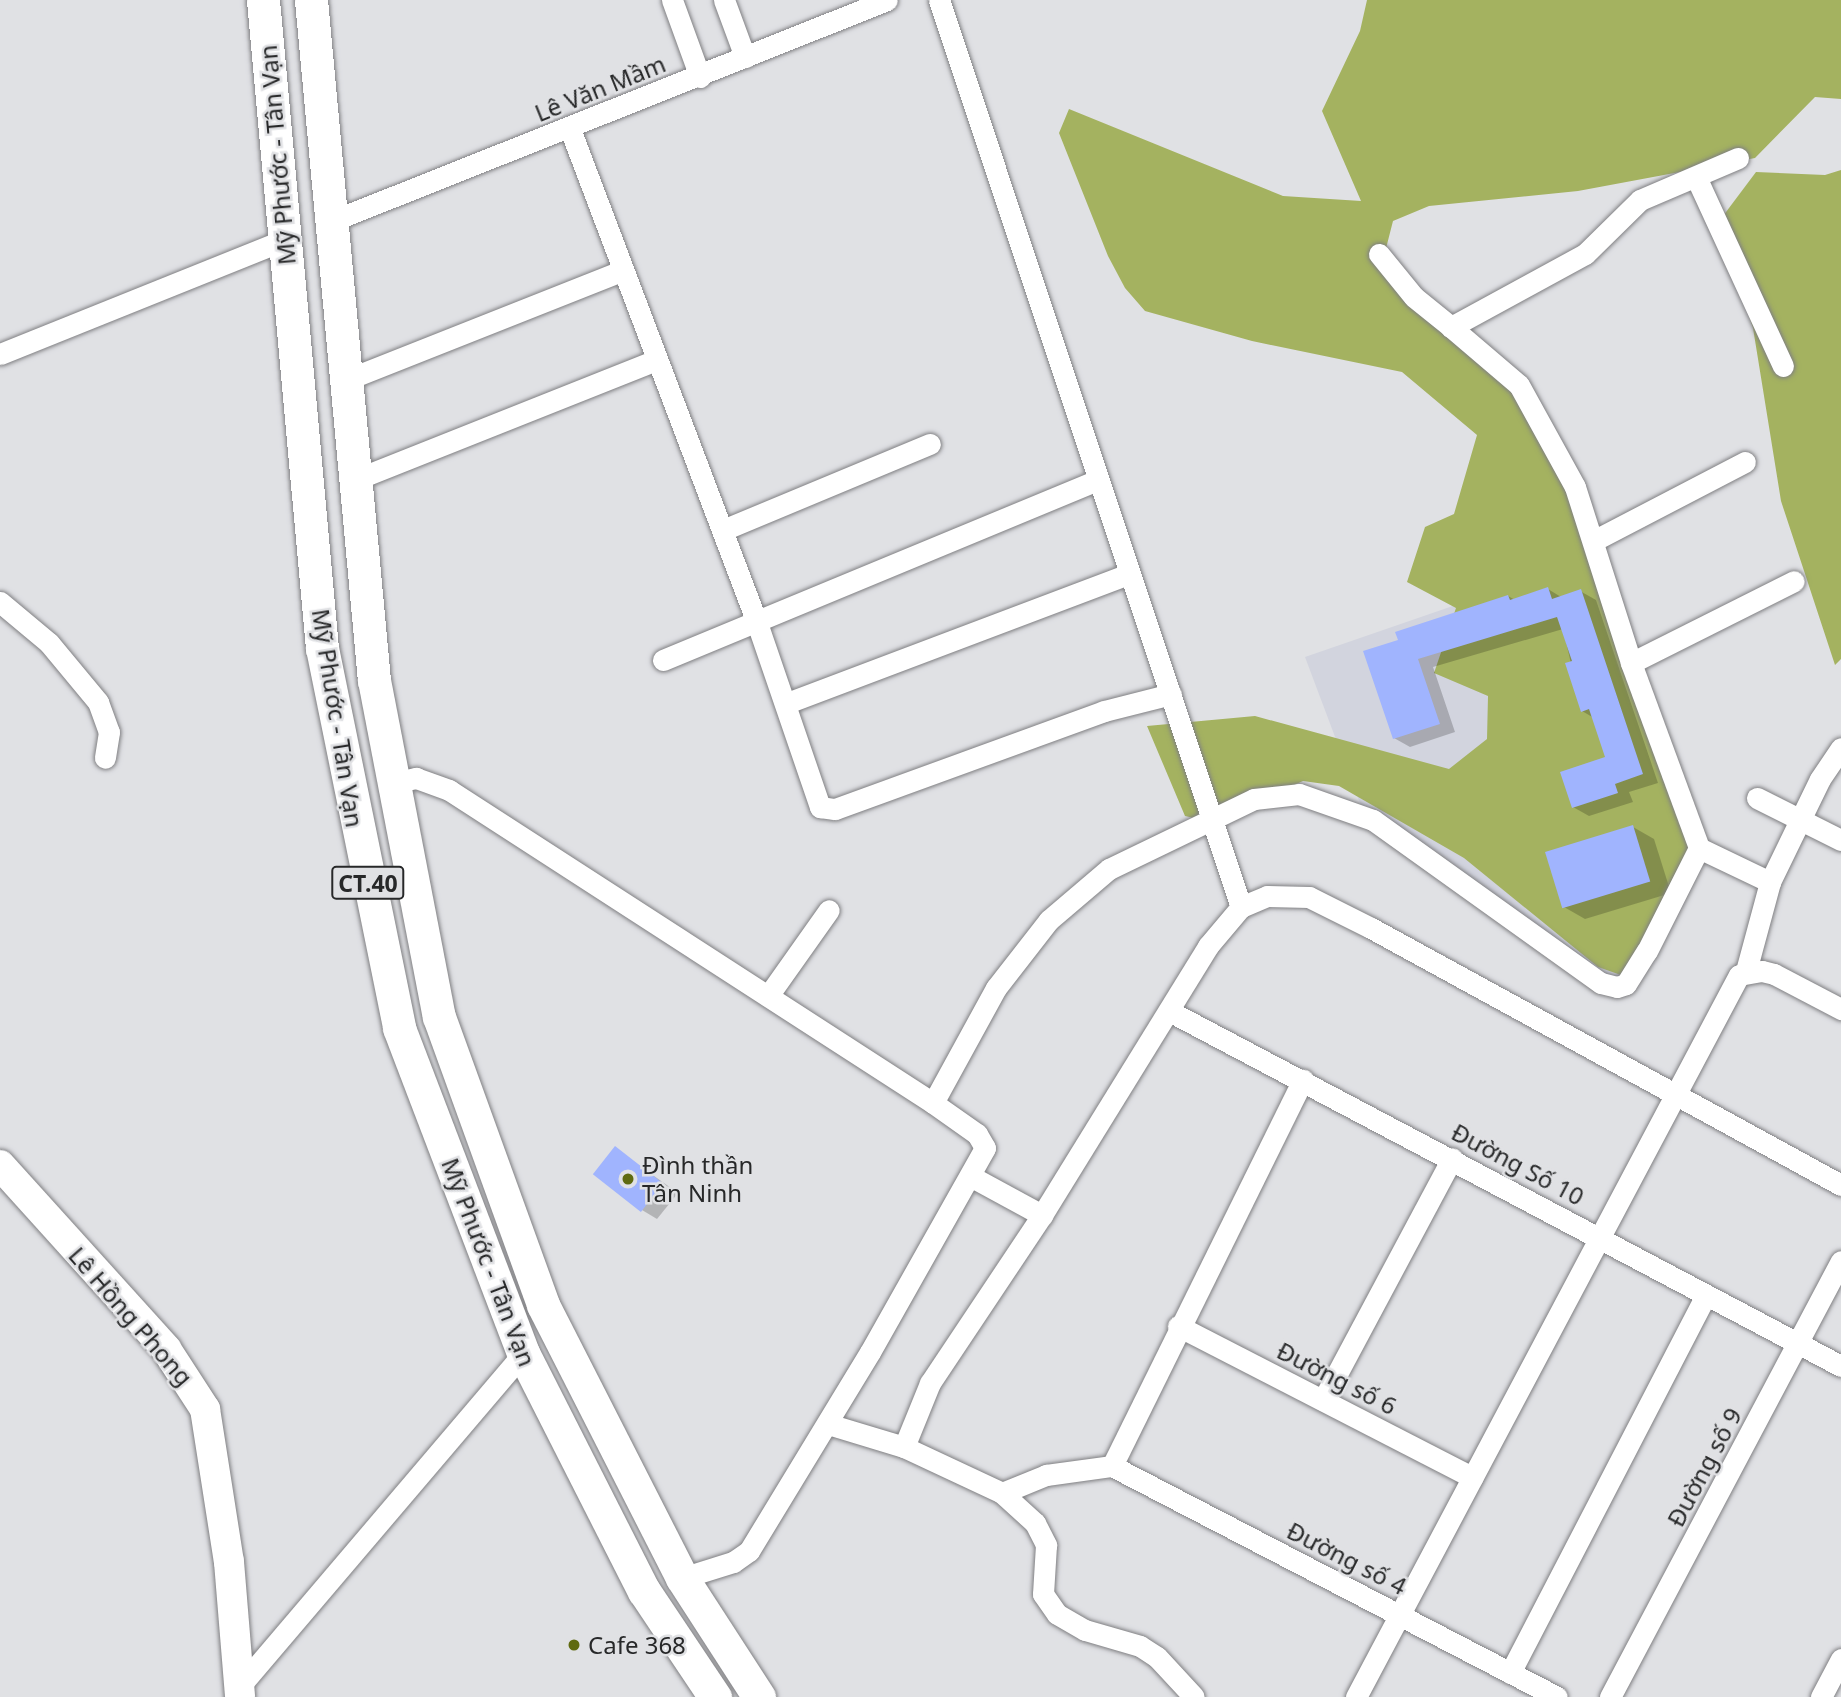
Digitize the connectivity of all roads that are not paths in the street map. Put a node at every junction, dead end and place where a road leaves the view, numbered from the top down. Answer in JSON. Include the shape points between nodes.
{"nodes":[{"id":1,"x":263,"y":0,"type":"edge"},
{"id":2,"x":311,"y":0,"type":"edge"},
{"id":3,"x":672,"y":0,"type":"edge"},
{"id":4,"x":724,"y":0,"type":"edge"},
{"id":5,"x":887,"y":0,"type":"edge"},
{"id":6,"x":939,"y":0,"type":"edge"},
{"id":7,"x":745,"y":57,"type":"junction"},
{"id":8,"x":700,"y":76,"type":"junction"},
{"id":9,"x":570,"y":130,"type":"junction"},
{"id":10,"x":1738,"y":158,"type":"dead end"},
{"id":11,"x":1696,"y":177,"type":"junction"},
{"id":12,"x":332,"y":221,"type":"junction"},
{"id":13,"x":284,"y":240,"type":"junction"},
{"id":14,"x":1379,"y":254,"type":"dead end"},
{"id":15,"x":621,"y":271,"type":"junction"},
{"id":16,"x":1451,"y":327,"type":"junction"},
{"id":17,"x":0,"y":354,"type":"edge"},
{"id":18,"x":656,"y":360,"type":"junction"},
{"id":19,"x":1783,"y":366,"type":"dead end"},
{"id":20,"x":346,"y":380,"type":"junction"},
{"id":21,"x":930,"y":444,"type":"dead end"},
{"id":22,"x":1745,"y":463,"type":"dead end"},
{"id":23,"x":357,"y":479,"type":"junction"},
{"id":24,"x":1097,"y":480,"type":"junction"},
{"id":25,"x":723,"y":530,"type":"junction"},
{"id":26,"x":1595,"y":540,"type":"junction"},
{"id":27,"x":1128,"y":575,"type":"junction"},
{"id":28,"x":1794,"y":581,"type":"dead end"},
{"id":29,"x":0,"y":602,"type":"edge"},
{"id":30,"x":756,"y":620,"type":"junction"},
{"id":31,"x":663,"y":660,"type":"dead end"},
{"id":32,"x":1631,"y":663,"type":"junction"},
{"id":33,"x":1171,"y":694,"type":"junction"},
{"id":34,"x":786,"y":703,"type":"junction"},
{"id":35,"x":1841,"y":748,"type":"edge"},
{"id":36,"x":105,"y":758,"type":"dead end"},
{"id":37,"x":394,"y":783,"type":"junction"},
{"id":38,"x":1757,"y":798,"type":"dead end"},
{"id":39,"x":1801,"y":819,"type":"junction"},
{"id":40,"x":1211,"y":822,"type":"junction"},
{"id":41,"x":1841,"y":840,"type":"edge"},
{"id":42,"x":1699,"y":848,"type":"junction"},
{"id":43,"x":1770,"y":882,"type":"junction"},
{"id":44,"x":1241,"y":906,"type":"junction"},
{"id":45,"x":829,"y":909,"type":"dead end"},
{"id":46,"x":1746,"y":971,"type":"junction"},
{"id":47,"x":768,"y":996,"type":"junction"},
{"id":48,"x":1841,"y":1009,"type":"edge"},
{"id":49,"x":1169,"y":1011,"type":"junction"},
{"id":50,"x":1303,"y":1080,"type":"junction"},
{"id":51,"x":1675,"y":1093,"type":"junction"},
{"id":52,"x":933,"y":1103,"type":"junction"},
{"id":53,"x":1452,"y":1158,"type":"junction"},
{"id":54,"x":0,"y":1165,"type":"edge"},
{"id":55,"x":972,"y":1177,"type":"junction"},
{"id":56,"x":1841,"y":1185,"type":"edge"},
{"id":57,"x":1042,"y":1215,"type":"junction"},
{"id":58,"x":1599,"y":1238,"type":"junction"},
{"id":59,"x":1841,"y":1261,"type":"edge"},
{"id":60,"x":1706,"y":1295,"type":"junction"},
{"id":61,"x":1178,"y":1326,"type":"junction"},
{"id":62,"x":1800,"y":1344,"type":"junction"},
{"id":63,"x":523,"y":1353,"type":"junction"},
{"id":64,"x":1841,"y":1366,"type":"edge"},
{"id":65,"x":1323,"y":1400,"type":"junction"},
{"id":66,"x":828,"y":1424,"type":"junction"},
{"id":67,"x":904,"y":1447,"type":"junction"},
{"id":68,"x":1112,"y":1466,"type":"junction"},
{"id":69,"x":1472,"y":1477,"type":"junction"},
{"id":70,"x":1002,"y":1493,"type":"junction"},
{"id":71,"x":682,"y":1578,"type":"junction"},
{"id":72,"x":1400,"y":1615,"type":"junction"},
{"id":73,"x":1841,"y":1659,"type":"edge"},
{"id":74,"x":1510,"y":1672,"type":"junction"},
{"id":75,"x":240,"y":1692,"type":"edge"},
{"id":76,"x":715,"y":1697,"type":"edge"},
{"id":77,"x":759,"y":1697,"type":"edge"},
{"id":78,"x":1194,"y":1697,"type":"edge"},
{"id":79,"x":1356,"y":1697,"type":"edge"},
{"id":80,"x":1557,"y":1697,"type":"edge"},
{"id":81,"x":1610,"y":1697,"type":"edge"},
{"id":82,"x":1821,"y":1697,"type":"edge"}],
"edges":[{"from":1,"to":13,"type":"main road","name":"Mỹ Phước - Tân Vạn","number":"CT.40"},
{"from":2,"to":12,"type":"main road","name":"Mỹ Phước - Tân Vạn","number":"CT.40"},
{"from":3,"to":8,"type":"street"},
{"from":4,"to":7,"type":"street"},
{"from":5,"to":7,"type":"street","name":"Lê Văn Mầm"},
{"from":6,"to":24,"type":"street"},
{"from":7,"to":8,"type":"street","name":"Lê Văn Mầm"},
{"from":8,"to":9,"type":"street","name":"Lê Văn Mầm"},
{"from":9,"to":12,"type":"street","name":"Lê Văn Mầm"},
{"from":9,"to":15,"type":"street"},
{"from":10,"to":11,"type":"street"},
{"from":11,"to":16,"type":"street","via":[[1640,200],[1585,254]]},
{"from":11,"to":19,"type":"street"},
{"from":12,"to":20,"type":"main road","name":"Mỹ Phước - Tân Vạn","number":"CT.40"},
{"from":13,"to":17,"type":"street"},
{"from":13,"to":63,"type":"main road","name":"Mỹ Phước - Tân Vạn","number":"CT.40","via":[[322,648],[355,829],[399,1028]]},
{"from":14,"to":16,"type":"street","via":[[1414,297]]},
{"from":15,"to":18,"type":"street"},
{"from":15,"to":20,"type":"street"},
{"from":16,"to":26,"type":"street","via":[[1519,385],[1575,487]]},
{"from":18,"to":23,"type":"street"},
{"from":18,"to":25,"type":"street"},
{"from":20,"to":23,"type":"main road","name":"Mỹ Phước - Tân Vạn","number":"CT.40"},
{"from":21,"to":25,"type":"street"},
{"from":22,"to":26,"type":"street"},
{"from":23,"to":37,"type":"main road","name":"Mỹ Phước - Tân Vạn","number":"CT.40","via":[[374,680]]},
{"from":24,"to":27,"type":"street"},
{"from":24,"to":30,"type":"street"},
{"from":25,"to":30,"type":"street"},
{"from":26,"to":32,"type":"street"},
{"from":27,"to":33,"type":"street"},
{"from":27,"to":34,"type":"street"},
{"from":28,"to":32,"type":"street"},
{"from":29,"to":36,"type":"street","via":[[49,643],[98,702],[109,732]]},
{"from":30,"to":31,"type":"street"},
{"from":30,"to":34,"type":"street"},
{"from":32,"to":42,"type":"street"},
{"from":33,"to":34,"type":"street","via":[[1091,716],[835,809],[820,807],[815,797]]},
{"from":33,"to":40,"type":"street"},
{"from":35,"to":39,"type":"street"},
{"from":37,"to":47,"type":"street","via":[[416,779],[449,790]]},
{"from":37,"to":71,"type":"main road","name":"Mỹ Phước - Tân Vạn","number":"CT.40","via":[[439,1017],[544,1305]]},
{"from":38,"to":39,"type":"street"},
{"from":39,"to":41,"type":"street"},
{"from":39,"to":43,"type":"street"},
{"from":40,"to":42,"type":"street","via":[[1254,799],[1279,793],[1323,800],[1373,820],[1601,984],[1617,987],[1626,984],[1647,951]]},
{"from":40,"to":44,"type":"street"},
{"from":40,"to":52,"type":"street","via":[[1109,869],[1049,920],[996,988]]},
{"from":42,"to":43,"type":"street"},
{"from":43,"to":46,"type":"street"},
{"from":44,"to":49,"type":"street","via":[[1208,946]]},
{"from":44,"to":51,"type":"street","via":[[1267,896],[1309,897]]},
{"from":45,"to":47,"type":"street"},
{"from":46,"to":48,"type":"street","via":[[1774,974]]},
{"from":46,"to":51,"type":"street","via":[[1734,982]]},
{"from":47,"to":52,"type":"street"},
{"from":49,"to":50,"type":"street","name":"Đường Số 10"},
{"from":49,"to":57,"type":"street"},
{"from":50,"to":53,"type":"street","name":"Đường Số 10"},
{"from":50,"to":61,"type":"street"},
{"from":51,"to":56,"type":"street"},
{"from":51,"to":58,"type":"street"},
{"from":52,"to":55,"type":"street","via":[[977,1135],[985,1148]]},
{"from":53,"to":58,"type":"street","name":"Đường Số 10"},
{"from":53,"to":65,"type":"street"},
{"from":54,"to":75,"type":"main road","name":"Lê Hồng Phong","via":[[166,1349],[205,1409],[229,1562]]},
{"from":55,"to":57,"type":"street"},
{"from":55,"to":66,"type":"street"},
{"from":57,"to":67,"type":"street","via":[[930,1383]]},
{"from":58,"to":60,"type":"street","name":"Đường Số 10"},
{"from":58,"to":69,"type":"street"},
{"from":59,"to":62,"type":"street","name":"Đường số 9"},
{"from":60,"to":62,"type":"street","name":"Đường Số 10"},
{"from":60,"to":74,"type":"street"},
{"from":61,"to":65,"type":"street","name":"Đường số 6"},
{"from":61,"to":68,"type":"street"},
{"from":62,"to":64,"type":"street","name":"Đường Số 10"},
{"from":62,"to":81,"type":"street","name":"Đường số 9"},
{"from":63,"to":75,"type":"street"},
{"from":63,"to":76,"type":"main road","name":"Mỹ Phước - Tân Vạn","number":"CT.40","via":[[644,1591]]},
{"from":65,"to":69,"type":"street","name":"Đường số 6"},
{"from":66,"to":67,"type":"street"},
{"from":66,"to":71,"type":"street","via":[[749,1551],[733,1562]]},
{"from":67,"to":70,"type":"street"},
{"from":68,"to":70,"type":"street","via":[[1046,1475]]},
{"from":68,"to":72,"type":"street","name":"Đường số 4"},
{"from":69,"to":72,"type":"street"},
{"from":70,"to":78,"type":"street","via":[[1035,1523],[1046,1545],[1043,1594],[1056,1614],[1085,1630],[1140,1646],[1157,1657]]},
{"from":71,"to":77,"type":"main road","name":"Mỹ Phước - Tân Vạn","number":"CT.40"},
{"from":72,"to":74,"type":"street","name":"Đường số 4"},
{"from":72,"to":79,"type":"street"},
{"from":73,"to":82,"type":"street"},
{"from":74,"to":80,"type":"street","name":"Đường số 4"}]}
